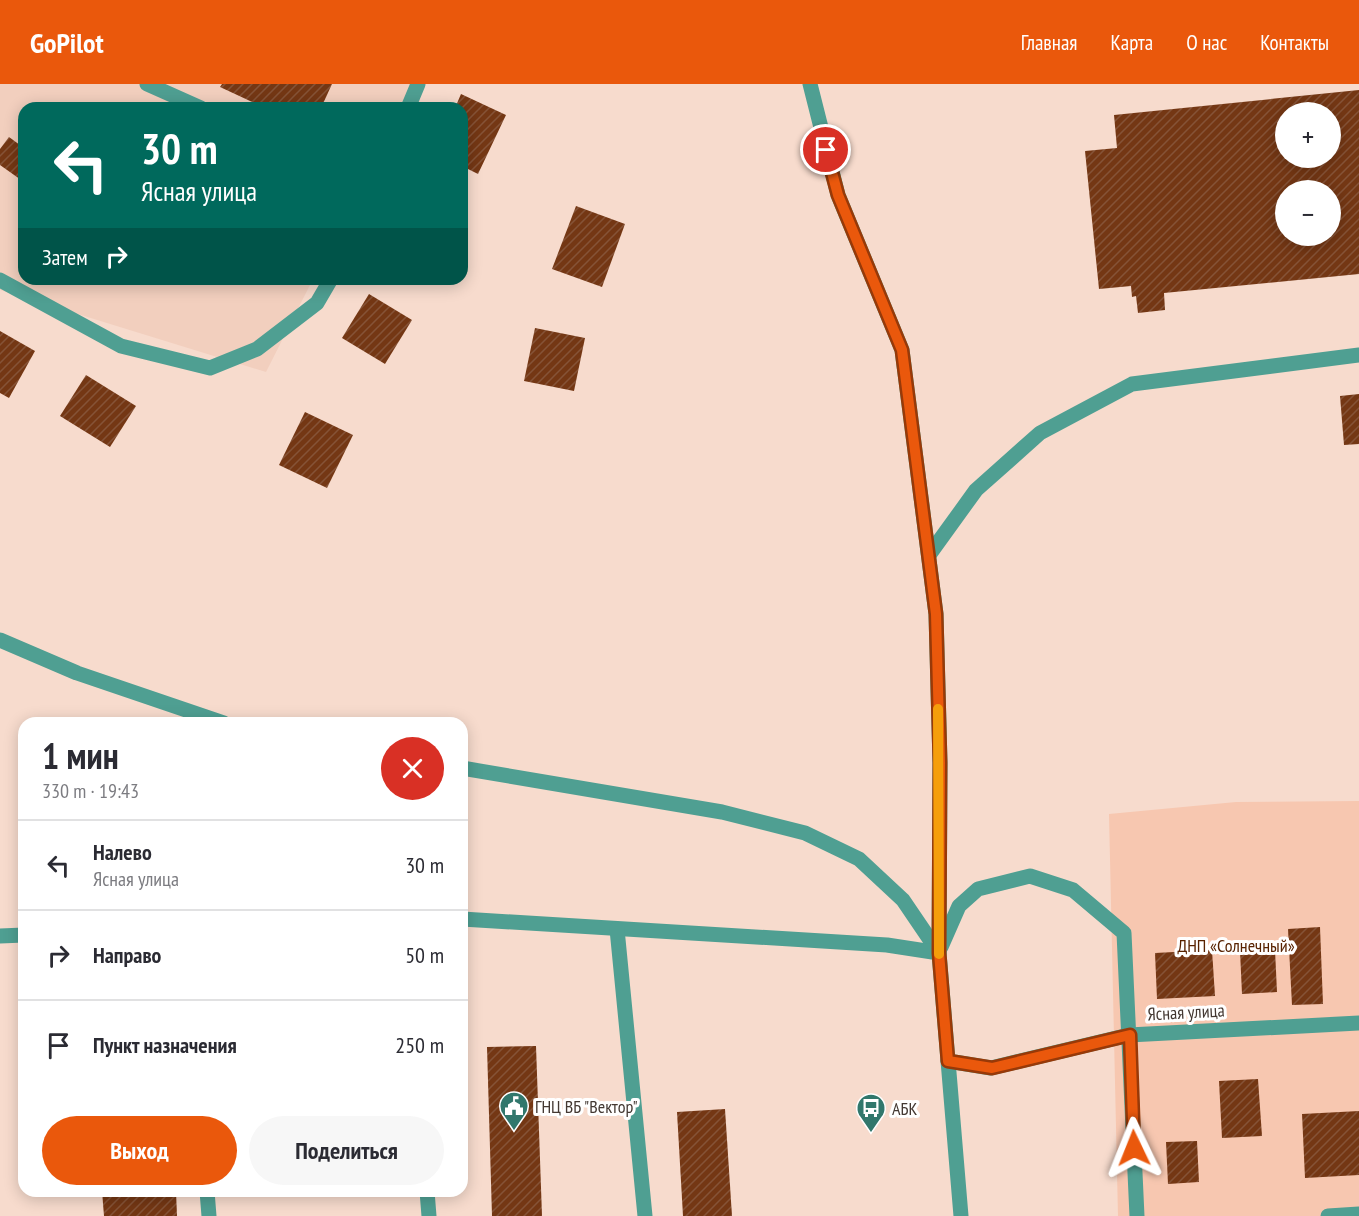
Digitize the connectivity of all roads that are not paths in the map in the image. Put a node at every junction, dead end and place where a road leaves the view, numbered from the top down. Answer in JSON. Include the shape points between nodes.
{"nodes":[{"id":1,"x":418,"y":84,"type":"edge"},
{"id":2,"x":810,"y":84,"type":"edge"},
{"id":3,"x":158,"y":86,"type":"edge"},
{"id":4,"x":189,"y":102,"type":"edge"},
{"id":5,"x":410,"y":102,"type":"edge"},
{"id":6,"x":0,"y":280,"type":"edge"},
{"id":7,"x":328,"y":285,"type":"edge"},
{"id":8,"x":1359,"y":355,"type":"edge"},
{"id":9,"x":929,"y":555,"type":"junction"},
{"id":10,"x":0,"y":640,"type":"edge"},
{"id":11,"x":206,"y":717,"type":"edge"},
{"id":12,"x":468,"y":769,"type":"edge"},
{"id":13,"x":468,"y":919,"type":"edge"},
{"id":14,"x":616,"y":928,"type":"junction"},
{"id":15,"x":18,"y":935,"type":"edge"},
{"id":16,"x":0,"y":936,"type":"edge"},
{"id":17,"x":939,"y":953,"type":"junction"},
{"id":18,"x":1359,"y":1023,"type":"edge"},
{"id":19,"x":1130,"y":1035,"type":"junction"},
{"id":20,"x":948,"y":1061,"type":"junction"},
{"id":21,"x":207,"y":1197,"type":"edge"},
{"id":22,"x":427,"y":1197,"type":"edge"},
{"id":23,"x":1359,"y":1214,"type":"edge"},
{"id":24,"x":209,"y":1216,"type":"edge"},
{"id":25,"x":429,"y":1216,"type":"edge"},
{"id":26,"x":645,"y":1216,"type":"edge"},
{"id":27,"x":962,"y":1216,"type":"edge"},
{"id":28,"x":1137,"y":1216,"type":"edge"},
{"id":29,"x":1328,"y":1216,"type":"edge"}],
"edges":[{"from":1,"to":5,"type":"street"},
{"from":2,"to":9,"type":"street","via":[[838,195],[902,350]]},
{"from":3,"to":4,"type":"street"},
{"from":6,"to":7,"type":"street","via":[[121,346],[210,368],[257,350],[317,303]]},
{"from":8,"to":9,"type":"street","via":[[1132,384],[1040,433],[976,490]]},
{"from":9,"to":17,"type":"street","via":[[937,637]]},
{"from":10,"to":11,"type":"street","via":[[77,674]]},
{"from":12,"to":17,"type":"street","via":[[722,812],[805,833],[859,859],[903,900]]},
{"from":13,"to":14,"type":"street"},
{"from":14,"to":17,"type":"street","via":[[887,945]]},
{"from":14,"to":26,"type":"street"},
{"from":15,"to":16,"type":"street"},
{"from":17,"to":19,"type":"street","via":[[959,906],[978,890],[1030,876],[1072,890],[1124,933]]},
{"from":17,"to":20,"type":"street"},
{"from":18,"to":19,"type":"street","name":"Ясная улица"},
{"from":19,"to":20,"type":"street","name":"Ясная улица","via":[[992,1068]]},
{"from":19,"to":28,"type":"street"},
{"from":20,"to":27,"type":"street"},
{"from":21,"to":24,"type":"street"},
{"from":22,"to":25,"type":"street"},
{"from":23,"to":29,"type":"street"}]}
